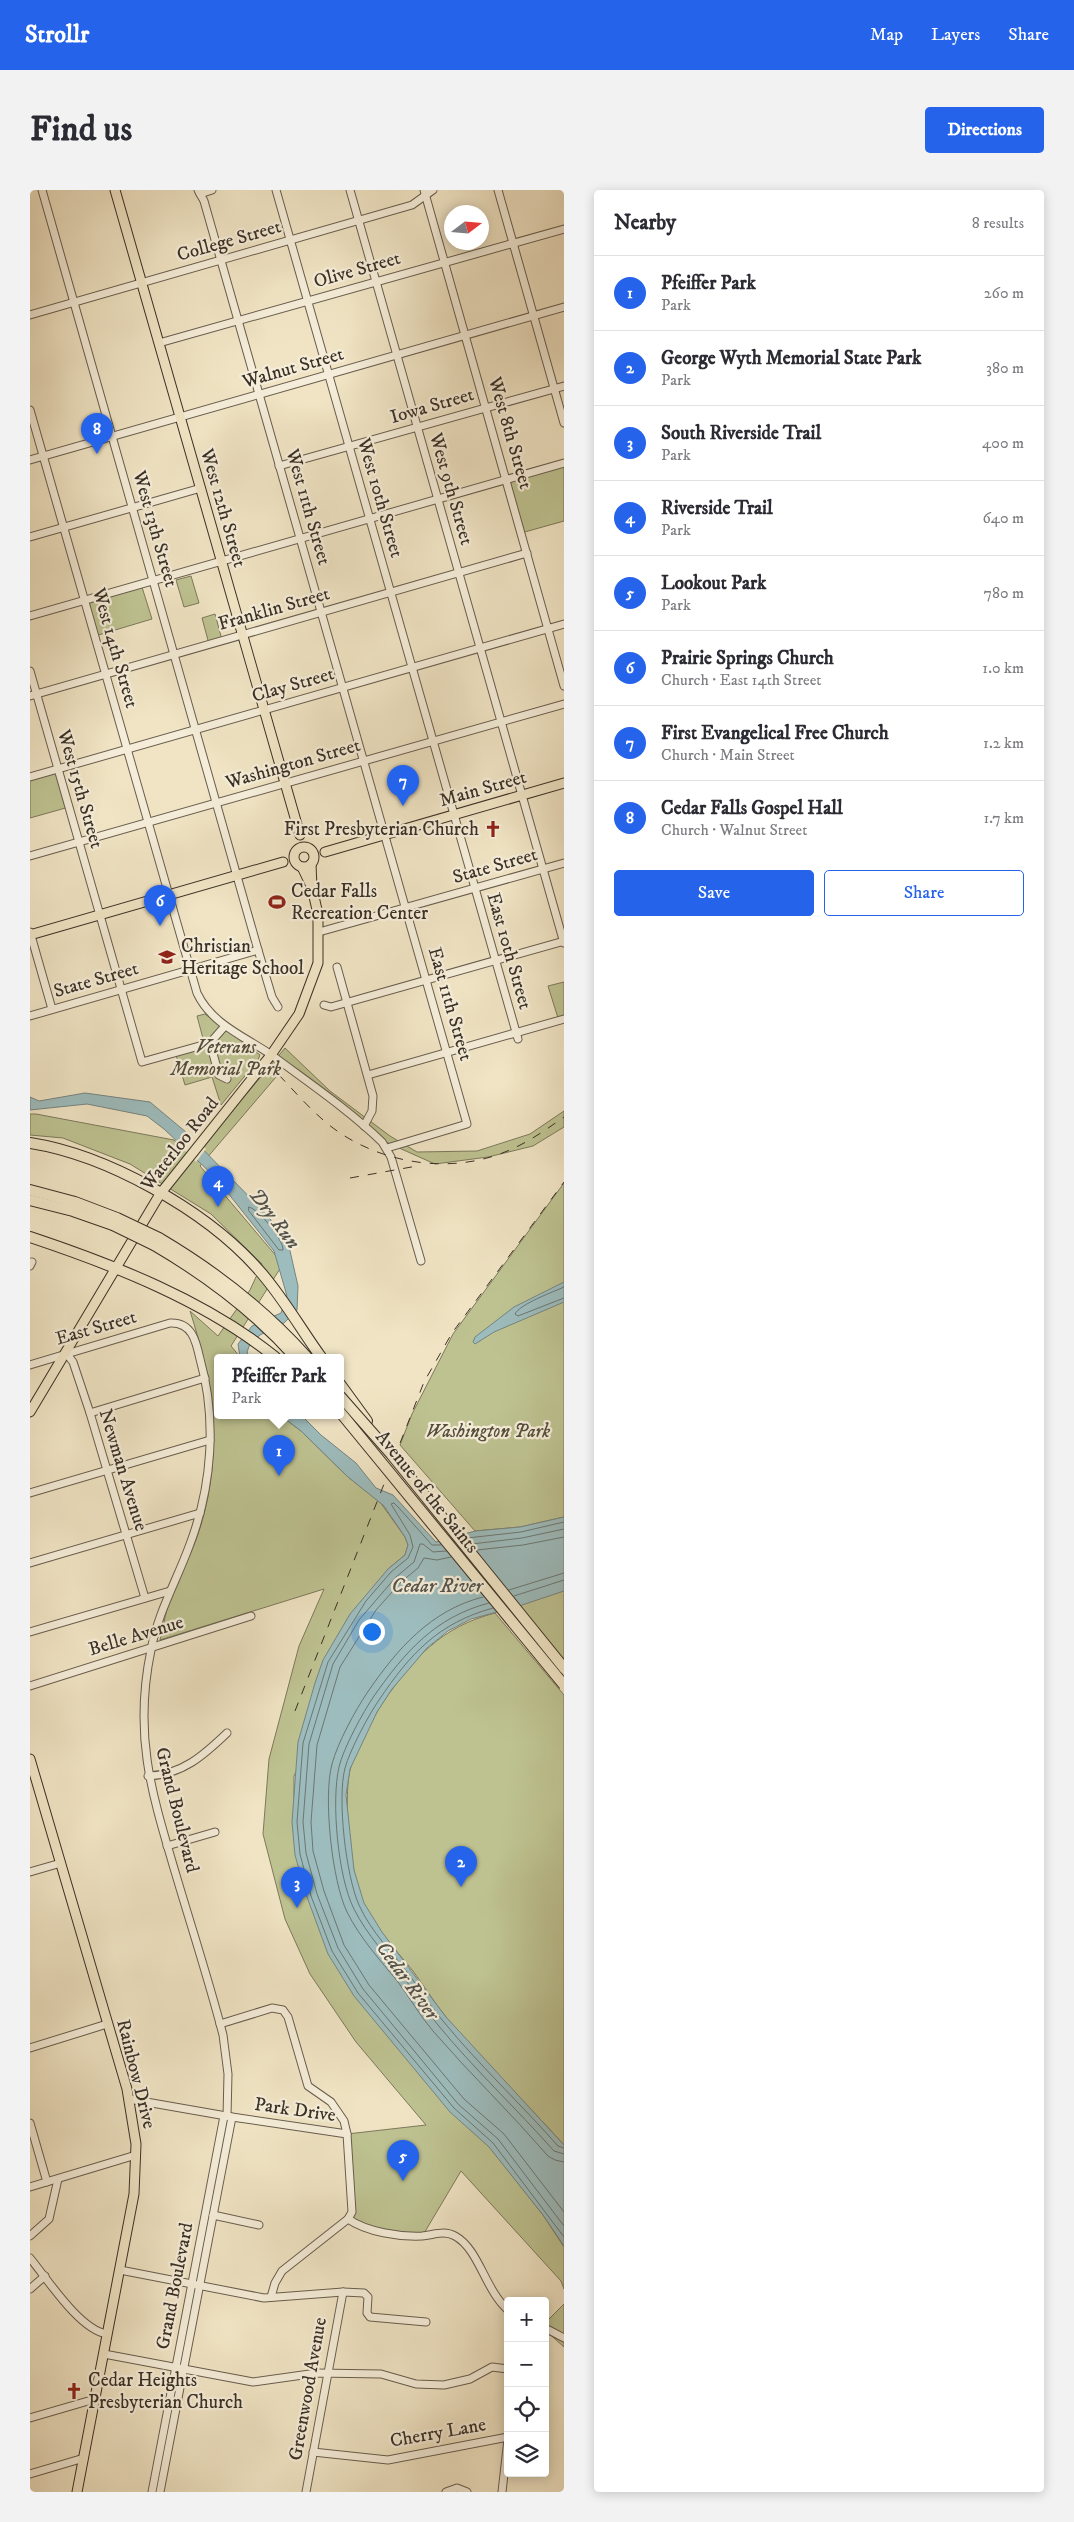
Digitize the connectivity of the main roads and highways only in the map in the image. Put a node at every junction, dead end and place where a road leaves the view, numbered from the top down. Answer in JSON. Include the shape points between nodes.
{"nodes":[{"id":1,"x":115,"y":190,"type":"edge"},
{"id":2,"x":564,"y":783,"type":"edge"},
{"id":3,"x":305,"y":857,"type":"junction"},
{"id":4,"x":30,"y":934,"type":"edge"},
{"id":5,"x":30,"y":1144,"type":"edge"},
{"id":6,"x":30,"y":1190,"type":"edge"},
{"id":7,"x":160,"y":1194,"type":"junction"},
{"id":8,"x":30,"y":1200,"type":"edge"},
{"id":9,"x":115,"y":1222,"type":"junction"},
{"id":10,"x":30,"y":1237,"type":"edge"},
{"id":11,"x":114,"y":1269,"type":"junction"},
{"id":12,"x":238,"y":1296,"type":"junction"},
{"id":13,"x":271,"y":1354,"type":"edge"},
{"id":14,"x":292,"y":1354,"type":"edge"},
{"id":15,"x":304,"y":1354,"type":"edge"},
{"id":16,"x":319,"y":1354,"type":"edge"},
{"id":17,"x":344,"y":1390,"type":"edge"},
{"id":18,"x":344,"y":1401,"type":"edge"},
{"id":19,"x":30,"y":1412,"type":"edge"},
{"id":20,"x":344,"y":1417,"type":"edge"},
{"id":21,"x":341,"y":1419,"type":"edge"},
{"id":22,"x":356,"y":1433,"type":"junction"},
{"id":23,"x":390,"y":1454,"type":"junction"},
{"id":24,"x":564,"y":1668,"type":"edge"},
{"id":25,"x":564,"y":1685,"type":"edge"},
{"id":26,"x":30,"y":1759,"type":"edge"},
{"id":27,"x":33,"y":1777,"type":"edge"},
{"id":28,"x":77,"y":2492,"type":"edge"}],
"edges":[{"from":1,"to":3,"type":"main road","name":"West 12th Street"},
{"from":2,"to":3,"type":"main road","name":"Main Street"},
{"from":3,"to":4,"type":"main road","name":"Main Street"},
{"from":3,"to":7,"type":"main road","name":"Waterloo Road","via":[[316,896],[319,932],[318,963],[307,996],[271,1055]]},
{"from":5,"to":7,"type":"highway","via":[[66,1151],[98,1163]]},
{"from":6,"to":9,"type":"highway","via":[[75,1202]]},
{"from":7,"to":11,"type":"main road","name":"Waterloo Road"},
{"from":7,"to":16,"type":"highway","via":[[232,1242],[258,1269]]},
{"from":8,"to":9,"type":"highway"},
{"from":9,"to":12,"type":"highway","bridge":true,"via":[[156,1241]]},
{"from":10,"to":11,"type":"highway"},
{"from":11,"to":13,"type":"highway","via":[[167,1290],[222,1320]]},
{"from":11,"to":19,"type":"main road","name":"Waterloo Road"},
{"from":12,"to":14,"type":"highway"},
{"from":12,"to":15,"type":"highway","via":[[283,1330]]},
{"from":17,"to":23,"type":"highway","bridge":true},
{"from":18,"to":23,"type":"highway","name":"Avenue of the Saints","bridge":true},
{"from":20,"to":22,"type":"highway","name":"Avenue of the Saints","bridge":true},
{"from":21,"to":22,"type":"highway","bridge":true},
{"from":22,"to":25,"type":"highway","name":"Avenue of the Saints","bridge":true},
{"from":23,"to":24,"type":"highway","name":"Avenue of the Saints","bridge":true},
{"from":26,"to":27,"type":"main road","name":"Rainbow Drive"},
{"from":27,"to":28,"type":"main road","name":"Rainbow Drive","via":[[129,2099],[136,2155],[134,2194]]}]}
